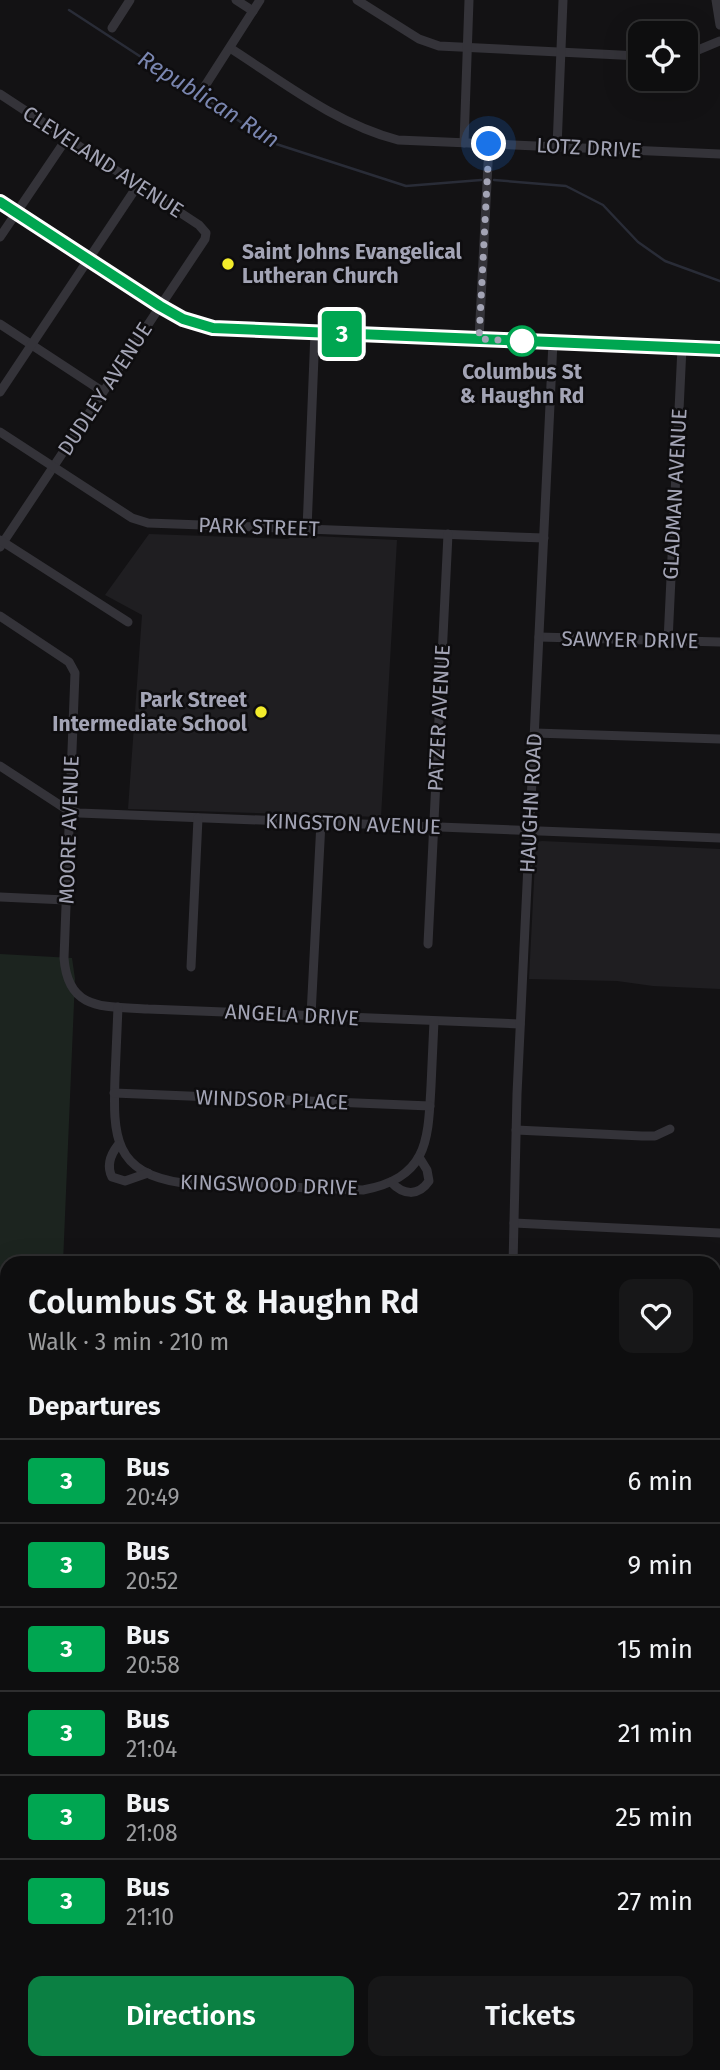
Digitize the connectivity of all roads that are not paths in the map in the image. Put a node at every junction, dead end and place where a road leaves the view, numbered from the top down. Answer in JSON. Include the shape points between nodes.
{"nodes":[{"id":1,"x":130,"y":0,"type":"edge"},
{"id":2,"x":236,"y":0,"type":"edge"},
{"id":3,"x":260,"y":0,"type":"edge"},
{"id":4,"x":357,"y":0,"type":"edge"},
{"id":5,"x":470,"y":0,"type":"edge"},
{"id":6,"x":563,"y":0,"type":"edge"},
{"id":7,"x":716,"y":0,"type":"edge"},
{"id":8,"x":253,"y":11,"type":"junction"},
{"id":9,"x":720,"y":24,"type":"edge"},
{"id":10,"x":112,"y":28,"type":"dead end"},
{"id":11,"x":720,"y":41,"type":"edge"},
{"id":12,"x":467,"y":47,"type":"junction"},
{"id":13,"x":230,"y":48,"type":"junction"},
{"id":14,"x":698,"y":50,"type":"edge"},
{"id":15,"x":561,"y":51,"type":"junction"},
{"id":16,"x":628,"y":55,"type":"edge"},
{"id":17,"x":202,"y":89,"type":"dead end"},
{"id":18,"x":0,"y":94,"type":"edge"},
{"id":19,"x":67,"y":138,"type":"junction"},
{"id":20,"x":464,"y":143,"type":"junction"},
{"id":21,"x":489,"y":144,"type":"junction"},
{"id":22,"x":557,"y":147,"type":"junction"},
{"id":23,"x":720,"y":154,"type":"edge"},
{"id":24,"x":138,"y":185,"type":"junction"},
{"id":25,"x":0,"y":202,"type":"edge"},
{"id":26,"x":16,"y":213,"type":"junction"},
{"id":27,"x":205,"y":230,"type":"joint"},
{"id":28,"x":0,"y":237,"type":"edge"},
{"id":29,"x":89,"y":260,"type":"junction"},
{"id":30,"x":160,"y":306,"type":"junction"},
{"id":31,"x":0,"y":324,"type":"edge"},
{"id":32,"x":315,"y":332,"type":"junction"},
{"id":33,"x":479,"y":339,"type":"junction"},
{"id":34,"x":554,"y":342,"type":"junction"},
{"id":35,"x":31,"y":345,"type":"junction"},
{"id":36,"x":682,"y":347,"type":"junction"},
{"id":37,"x":720,"y":349,"type":"edge"},
{"id":38,"x":102,"y":391,"type":"junction"},
{"id":39,"x":0,"y":392,"type":"edge"},
{"id":40,"x":0,"y":432,"type":"edge"},
{"id":41,"x":54,"y":467,"type":"junction"},
{"id":42,"x":307,"y":528,"type":"junction"},
{"id":43,"x":448,"y":534,"type":"junction"},
{"id":44,"x":544,"y":538,"type":"junction"},
{"id":45,"x":1,"y":543,"type":"edge"},
{"id":46,"x":0,"y":616,"type":"edge"},
{"id":47,"x":128,"y":622,"type":"dead end"},
{"id":48,"x":539,"y":637,"type":"junction"},
{"id":49,"x":668,"y":641,"type":"junction"},
{"id":50,"x":720,"y":642,"type":"edge"},
{"id":51,"x":535,"y":733,"type":"junction"},
{"id":52,"x":720,"y":739,"type":"edge"},
{"id":53,"x":3,"y":769,"type":"edge"},
{"id":54,"x":69,"y":811,"type":"junction"},
{"id":55,"x":198,"y":818,"type":"junction"},
{"id":56,"x":321,"y":822,"type":"junction"},
{"id":57,"x":433,"y":827,"type":"junction"},
{"id":58,"x":530,"y":831,"type":"junction"},
{"id":59,"x":720,"y":838,"type":"edge"},
{"id":60,"x":0,"y":897,"type":"edge"},
{"id":61,"x":66,"y":900,"type":"junction"},
{"id":62,"x":428,"y":944,"type":"dead end"},
{"id":63,"x":191,"y":967,"type":"dead end"},
{"id":64,"x":71,"y":986,"type":"joint"},
{"id":65,"x":118,"y":1007,"type":"junction"},
{"id":66,"x":311,"y":1015,"type":"junction"},
{"id":67,"x":434,"y":1021,"type":"junction"},
{"id":68,"x":520,"y":1024,"type":"junction"},
{"id":69,"x":114,"y":1093,"type":"junction"},
{"id":70,"x":430,"y":1106,"type":"junction"},
{"id":71,"x":670,"y":1129,"type":"dead end"},
{"id":72,"x":516,"y":1130,"type":"junction"},
{"id":73,"x":118,"y":1145,"type":"junction"},
{"id":74,"x":419,"y":1157,"type":"junction"},
{"id":75,"x":148,"y":1173,"type":"junction"},
{"id":76,"x":391,"y":1182,"type":"junction"},
{"id":77,"x":514,"y":1223,"type":"junction"},
{"id":78,"x":720,"y":1233,"type":"edge"},
{"id":79,"x":513,"y":1256,"type":"edge"}],
"edges":[{"from":1,"to":10,"type":"street"},
{"from":2,"to":8,"type":"street"},
{"from":3,"to":8,"type":"street"},
{"from":4,"to":12,"type":"street","via":[[428,43]]},
{"from":5,"to":12,"type":"street"},
{"from":6,"to":15,"type":"street"},
{"from":7,"to":9,"type":"street"},
{"from":8,"to":13,"type":"street"},
{"from":11,"to":14,"type":"street"},
{"from":12,"to":15,"type":"street"},
{"from":12,"to":20,"type":"street"},
{"from":13,"to":17,"type":"street"},
{"from":13,"to":20,"type":"street","name":"LOTZ DRIVE","via":[[375,134],[398,140]]},
{"from":15,"to":16,"type":"street"},
{"from":15,"to":22,"type":"street"},
{"from":18,"to":19,"type":"street","name":"CLEVELAND AVENUE"},
{"from":19,"to":24,"type":"street","name":"CLEVELAND AVENUE"},
{"from":19,"to":26,"type":"street"},
{"from":20,"to":21,"type":"street","name":"LOTZ DRIVE"},
{"from":21,"to":22,"type":"street","name":"LOTZ DRIVE"},
{"from":21,"to":33,"type":"street"},
{"from":22,"to":23,"type":"street","name":"LOTZ DRIVE"},
{"from":24,"to":27,"type":"street","name":"CLEVELAND AVENUE"},
{"from":24,"to":29,"type":"street"},
{"from":25,"to":26,"type":"main road"},
{"from":26,"to":28,"type":"street"},
{"from":26,"to":29,"type":"main road"},
{"from":27,"to":30,"type":"street","name":"DUDLEY AVENUE","via":[[205,239]]},
{"from":29,"to":30,"type":"main road"},
{"from":29,"to":35,"type":"street"},
{"from":30,"to":32,"type":"main road","via":[[213,328]]},
{"from":30,"to":38,"type":"street","name":"DUDLEY AVENUE"},
{"from":31,"to":35,"type":"street"},
{"from":32,"to":33,"type":"main road"},
{"from":32,"to":42,"type":"street"},
{"from":33,"to":34,"type":"main road"},
{"from":34,"to":36,"type":"main road"},
{"from":34,"to":44,"type":"street","name":"HAUGHN ROAD"},
{"from":35,"to":38,"type":"street"},
{"from":35,"to":39,"type":"street"},
{"from":36,"to":37,"type":"main road"},
{"from":36,"to":49,"type":"street","name":"GLADMAN AVENUE"},
{"from":38,"to":41,"type":"street","name":"DUDLEY AVENUE"},
{"from":40,"to":41,"type":"street","name":"PARK STREET"},
{"from":41,"to":42,"type":"street","name":"PARK STREET","via":[[132,518],[148,523]]},
{"from":41,"to":45,"type":"street","name":"DUDLEY AVENUE"},
{"from":42,"to":43,"type":"street","name":"PARK STREET"},
{"from":43,"to":44,"type":"street","name":"PARK STREET"},
{"from":43,"to":57,"type":"street","name":"PATZER AVENUE"},
{"from":44,"to":48,"type":"street","name":"HAUGHN ROAD"},
{"from":45,"to":47,"type":"street"},
{"from":46,"to":54,"type":"street","name":"MOORE AVENUE","via":[[69,662],[75,673]]},
{"from":48,"to":49,"type":"street","name":"SAWYER DRIVE"},
{"from":48,"to":51,"type":"street","name":"HAUGHN ROAD"},
{"from":49,"to":50,"type":"street","name":"SAWYER DRIVE"},
{"from":51,"to":52,"type":"street"},
{"from":51,"to":58,"type":"street","name":"HAUGHN ROAD"},
{"from":53,"to":54,"type":"street"},
{"from":54,"to":55,"type":"street","name":"KINGSTON AVENUE"},
{"from":54,"to":61,"type":"street","name":"MOORE AVENUE"},
{"from":55,"to":56,"type":"street","name":"KINGSTON AVENUE"},
{"from":55,"to":63,"type":"street"},
{"from":56,"to":57,"type":"street","name":"KINGSTON AVENUE"},
{"from":56,"to":66,"type":"street"},
{"from":57,"to":58,"type":"street","name":"KINGSTON AVENUE"},
{"from":57,"to":62,"type":"street","name":"PATZER AVENUE"},
{"from":58,"to":59,"type":"street","name":"KINGSTON AVENUE"},
{"from":58,"to":68,"type":"street","name":"HAUGHN ROAD"},
{"from":60,"to":61,"type":"street"},
{"from":61,"to":64,"type":"street","name":"MOORE AVENUE","via":[[65,975]]},
{"from":64,"to":65,"type":"street","name":"ANGELA DRIVE","via":[[89,1003]]},
{"from":65,"to":66,"type":"street","name":"ANGELA DRIVE"},
{"from":65,"to":69,"type":"street","name":"KINGSWOOD DRIVE"},
{"from":66,"to":67,"type":"street","name":"ANGELA DRIVE"},
{"from":67,"to":68,"type":"street","name":"ANGELA DRIVE"},
{"from":67,"to":70,"type":"street","name":"KINGSWOOD DRIVE"},
{"from":68,"to":72,"type":"street","name":"HAUGHN ROAD"},
{"from":69,"to":70,"type":"street","name":"WINDSOR PLACE"},
{"from":69,"to":73,"type":"street","name":"KINGSWOOD DRIVE"},
{"from":70,"to":74,"type":"street","name":"KINGSWOOD DRIVE","via":[[429,1132]]},
{"from":71,"to":72,"type":"street","via":[[655,1136]]},
{"from":72,"to":77,"type":"street","name":"HAUGHN ROAD"},
{"from":73,"to":75,"type":"street","name":"KINGSWOOD DRIVE"},
{"from":73,"to":75,"type":"street","name":"KINGSWOOD DRIVE","via":[[109,1166],[115,1179],[130,1181]]},
{"from":74,"to":76,"type":"street","name":"KINGSWOOD DRIVE"},
{"from":74,"to":76,"type":"street","name":"KINGSWOOD DRIVE","via":[[429,1175],[423,1190],[407,1192]]},
{"from":75,"to":76,"type":"street","name":"KINGSWOOD DRIVE","via":[[183,1183],[349,1190]]},
{"from":77,"to":78,"type":"street"},
{"from":77,"to":79,"type":"street","name":"HAUGHN ROAD"}]}
